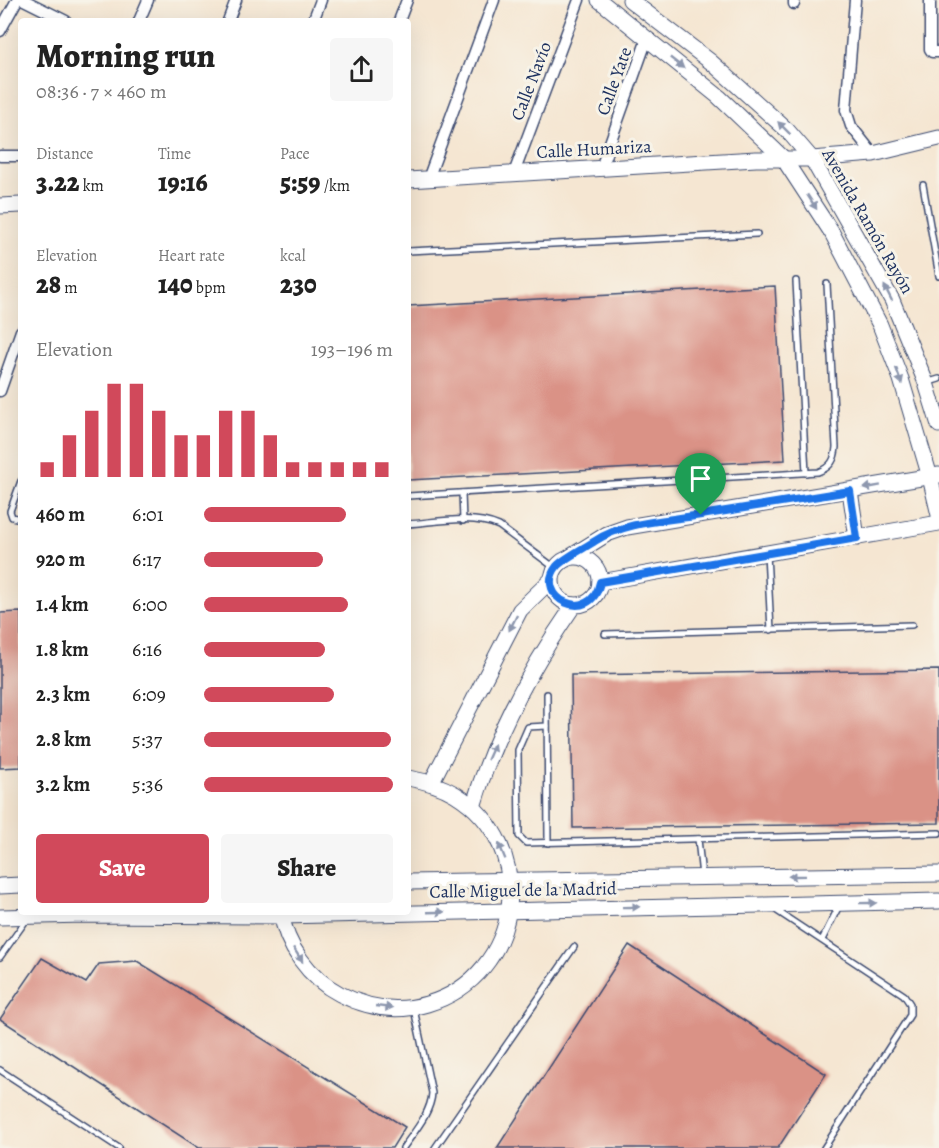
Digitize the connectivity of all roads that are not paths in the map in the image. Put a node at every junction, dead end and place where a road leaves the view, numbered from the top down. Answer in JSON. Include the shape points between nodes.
{"nodes":[{"id":1,"x":17,"y":0,"type":"edge"},
{"id":2,"x":24,"y":0,"type":"edge"},
{"id":3,"x":148,"y":0,"type":"edge"},
{"id":4,"x":236,"y":0,"type":"edge"},
{"id":5,"x":321,"y":0,"type":"edge"},
{"id":6,"x":407,"y":0,"type":"edge"},
{"id":7,"x":494,"y":0,"type":"edge"},
{"id":8,"x":579,"y":0,"type":"edge"},
{"id":9,"x":630,"y":0,"type":"edge"},
{"id":10,"x":855,"y":0,"type":"edge"},
{"id":11,"x":930,"y":0,"type":"edge"},
{"id":12,"x":606,"y":2,"type":"edge"},
{"id":13,"x":60,"y":18,"type":"edge"},
{"id":14,"x":141,"y":18,"type":"edge"},
{"id":15,"x":229,"y":18,"type":"edge"},
{"id":16,"x":315,"y":18,"type":"edge"},
{"id":17,"x":400,"y":18,"type":"edge"},
{"id":18,"x":0,"y":31,"type":"edge"},
{"id":19,"x":647,"y":39,"type":"junction"},
{"id":20,"x":935,"y":51,"type":"edge"},
{"id":21,"x":939,"y":138,"type":"edge"},
{"id":22,"x":873,"y":154,"type":"junction"},
{"id":23,"x":0,"y":156,"type":"edge"},
{"id":24,"x":18,"y":156,"type":"edge"},
{"id":25,"x":783,"y":159,"type":"junction"},
{"id":26,"x":812,"y":159,"type":"junction"},
{"id":27,"x":601,"y":168,"type":"junction"},
{"id":28,"x":514,"y":173,"type":"junction"},
{"id":29,"x":428,"y":179,"type":"junction"},
{"id":30,"x":411,"y":180,"type":"edge"},
{"id":31,"x":922,"y":185,"type":"dead end"},
{"id":32,"x":18,"y":205,"type":"edge"},
{"id":33,"x":0,"y":206,"type":"edge"},
{"id":34,"x":757,"y":234,"type":"dead end"},
{"id":35,"x":411,"y":251,"type":"edge"},
{"id":36,"x":939,"y":276,"type":"edge"},
{"id":37,"x":796,"y":281,"type":"dead end"},
{"id":38,"x":828,"y":284,"type":"dead end"},
{"id":39,"x":18,"y":340,"type":"edge"},
{"id":40,"x":933,"y":381,"type":"edge"},
{"id":41,"x":0,"y":391,"type":"edge"},
{"id":42,"x":939,"y":425,"type":"edge"},
{"id":43,"x":806,"y":473,"type":"junction"},
{"id":44,"x":934,"y":476,"type":"edge"},
{"id":45,"x":18,"y":489,"type":"edge"},
{"id":46,"x":850,"y":491,"type":"junction"},
{"id":47,"x":462,"y":493,"type":"junction"},
{"id":48,"x":411,"y":496,"type":"edge"},
{"id":49,"x":939,"y":515,"type":"edge"},
{"id":50,"x":18,"y":518,"type":"edge"},
{"id":51,"x":463,"y":521,"type":"junction"},
{"id":52,"x":939,"y":523,"type":"edge"},
{"id":53,"x":411,"y":524,"type":"edge"},
{"id":54,"x":857,"y":538,"type":"junction"},
{"id":55,"x":767,"y":553,"type":"junction"},
{"id":56,"x":570,"y":557,"type":"junction"},
{"id":57,"x":553,"y":574,"type":"junction"},
{"id":58,"x":600,"y":582,"type":"junction"},
{"id":59,"x":574,"y":605,"type":"junction"},
{"id":60,"x":912,"y":625,"type":"dead end"},
{"id":61,"x":771,"y":630,"type":"junction"},
{"id":62,"x":605,"y":634,"type":"dead end"},
{"id":63,"x":547,"y":694,"type":"dead end"},
{"id":64,"x":547,"y":726,"type":"junction"},
{"id":65,"x":411,"y":779,"type":"edge"},
{"id":66,"x":431,"y":783,"type":"junction"},
{"id":67,"x":473,"y":807,"type":"junction"},
{"id":68,"x":939,"y":833,"type":"edge"},
{"id":69,"x":698,"y":839,"type":"junction"},
{"id":70,"x":548,"y":843,"type":"junction"},
{"id":71,"x":939,"y":873,"type":"edge"},
{"id":72,"x":702,"y":877,"type":"junction"},
{"id":73,"x":510,"y":880,"type":"junction"},
{"id":74,"x":411,"y":882,"type":"edge"},
{"id":75,"x":18,"y":885,"type":"edge"},
{"id":76,"x":0,"y":886,"type":"edge"},
{"id":77,"x":939,"y":901,"type":"edge"},
{"id":78,"x":840,"y":903,"type":"junction"},
{"id":79,"x":768,"y":904,"type":"junction"},
{"id":80,"x":510,"y":909,"type":"junction"},
{"id":81,"x":411,"y":911,"type":"edge"},
{"id":82,"x":84,"y":915,"type":"edge"},
{"id":83,"x":281,"y":915,"type":"edge"},
{"id":84,"x":0,"y":917,"type":"edge"},
{"id":85,"x":28,"y":917,"type":"junction"},
{"id":86,"x":822,"y":940,"type":"junction"},
{"id":87,"x":574,"y":946,"type":"dead end"},
{"id":88,"x":1,"y":952,"type":"edge"},
{"id":89,"x":413,"y":1008,"type":"junction"},
{"id":90,"x":0,"y":1070,"type":"edge"},
{"id":91,"x":119,"y":1148,"type":"edge"},
{"id":92,"x":403,"y":1148,"type":"edge"},
{"id":93,"x":435,"y":1148,"type":"edge"},
{"id":94,"x":824,"y":1148,"type":"edge"}],
"edges":[{"from":1,"to":18,"type":"street"},
{"from":2,"to":13,"type":"street"},
{"from":3,"to":14,"type":"street"},
{"from":4,"to":15,"type":"street"},
{"from":5,"to":16,"type":"street"},
{"from":6,"to":17,"type":"street"},
{"from":7,"to":29,"type":"street"},
{"from":8,"to":28,"type":"street","name":"Calle Navío"},
{"from":26,"to":9,"type":"main road","name":"Avenida Ramón Rayón","one_way":true,"via":[[787,130],[711,62]]},
{"from":10,"to":22,"type":"street","via":[[846,110],[851,126]]},
{"from":11,"to":20,"type":"street"},
{"from":12,"to":19,"type":"main road","name":"Avenida Ramón Rayón"},
{"from":19,"to":25,"type":"main road","name":"Avenida Ramón Rayón","one_way":true,"via":[[720,97]]},
{"from":19,"to":27,"type":"street","name":"Calle Yate"},
{"from":21,"to":22,"type":"main road","name":"Calle Humariza"},
{"from":22,"to":26,"type":"main road","name":"Calle Humariza"},
{"from":23,"to":24,"type":"street"},
{"from":25,"to":26,"type":"main road","name":"Calle Humariza"},
{"from":25,"to":27,"type":"main road","name":"Calle Humariza"},
{"from":25,"to":44,"type":"main road","name":"Avenida Ramón Rayón","one_way":true,"via":[[832,233],[880,325]]},
{"from":40,"to":26,"type":"main road","name":"Avenida Ramón Rayón","one_way":true},
{"from":27,"to":28,"type":"main road","name":"Calle Humariza"},
{"from":28,"to":29,"type":"main road","name":"Calle Humariza"},
{"from":29,"to":30,"type":"main road","name":"Calle Humariza"},
{"from":31,"to":36,"type":"lane"},
{"from":32,"to":33,"type":"main road"},
{"from":34,"to":35,"type":"lane"},
{"from":37,"to":43,"type":"lane"},
{"from":38,"to":43,"type":"lane","via":[[835,457],[826,469]]},
{"from":39,"to":41,"type":"street"},
{"from":40,"to":42,"type":"main road","name":"Avenida Ramón Rayón"},
{"from":43,"to":47,"type":"lane"},
{"from":44,"to":46,"type":"main road","one_way":true},
{"from":44,"to":49,"type":"main road","name":"Avenida Ramón Rayón"},
{"from":45,"to":50,"type":"lane","via":[[10,512]]},
{"from":46,"to":54,"type":"main road"},
{"from":46,"to":56,"type":"main road","via":[[617,529]]},
{"from":47,"to":48,"type":"lane"},
{"from":47,"to":51,"type":"lane"},
{"from":51,"to":53,"type":"lane"},
{"from":51,"to":57,"type":"lane","via":[[499,526]]},
{"from":52,"to":54,"type":"main road"},
{"from":54,"to":55,"type":"main road"},
{"from":55,"to":58,"type":"main road"},
{"from":55,"to":61,"type":"lane"},
{"from":56,"to":57,"type":"main road","via":[[559,563]]},
{"from":56,"to":58,"type":"main road","via":[[583,558],[593,565]]},
{"from":57,"to":59,"type":"main road","via":[[552,586],[558,597]]},
{"from":57,"to":66,"type":"main road","one_way":true,"via":[[520,610]]},
{"from":58,"to":59,"type":"main road","via":[[592,599]]},
{"from":67,"to":59,"type":"main road","one_way":true,"via":[[494,746],[543,652]]},
{"from":60,"to":61,"type":"lane"},
{"from":61,"to":62,"type":"lane"},
{"from":63,"to":64,"type":"lane"},
{"from":64,"to":70,"type":"lane"},
{"from":64,"to":70,"type":"lane","via":[[528,727],[518,750],[519,836],[526,843]]},
{"from":65,"to":66,"type":"main road"},
{"from":66,"to":67,"type":"main road"},
{"from":73,"to":67,"type":"main road","one_way":true,"via":[[504,853],[491,828]]},
{"from":68,"to":69,"type":"lane"},
{"from":69,"to":70,"type":"lane"},
{"from":69,"to":72,"type":"lane"},
{"from":71,"to":72,"type":"main road","name":"Calle Miguel de la Madrid","one_way":true},
{"from":72,"to":73,"type":"main road","name":"Calle Miguel de la Madrid"},
{"from":73,"to":74,"type":"main road","name":"Calle Miguel de la Madrid"},
{"from":73,"to":80,"type":"main road"},
{"from":75,"to":76,"type":"main road"},
{"from":78,"to":77,"type":"main road","name":"Calle Miguel de la Madrid","one_way":true},
{"from":78,"to":79,"type":"main road","name":"Calle Miguel de la Madrid"},
{"from":78,"to":86,"type":"lane"},
{"from":80,"to":79,"type":"main road","name":"Calle Miguel de la Madrid","one_way":true},
{"from":79,"to":86,"type":"lane"},
{"from":81,"to":80,"type":"main road","name":"Calle Miguel de la Madrid","one_way":true},
{"from":80,"to":89,"type":"main road","via":[[502,938],[487,963],[467,984],[441,1000]]},
{"from":82,"to":85,"type":"main road","name":"Calle Miguel de la Madrid"},
{"from":83,"to":89,"type":"main road","one_way":true,"via":[[291,944],[307,969],[329,988],[355,1002],[384,1009]]},
{"from":84,"to":85,"type":"main road","name":"Calle Miguel de la Madrid"},
{"from":85,"to":88,"type":"lane"},
{"from":86,"to":94,"type":"lane","via":[[910,1004],[910,1015]]},
{"from":87,"to":93,"type":"lane"},
{"from":89,"to":92,"type":"lane","via":[[432,1101]]},
{"from":90,"to":91,"type":"lane"}]}
